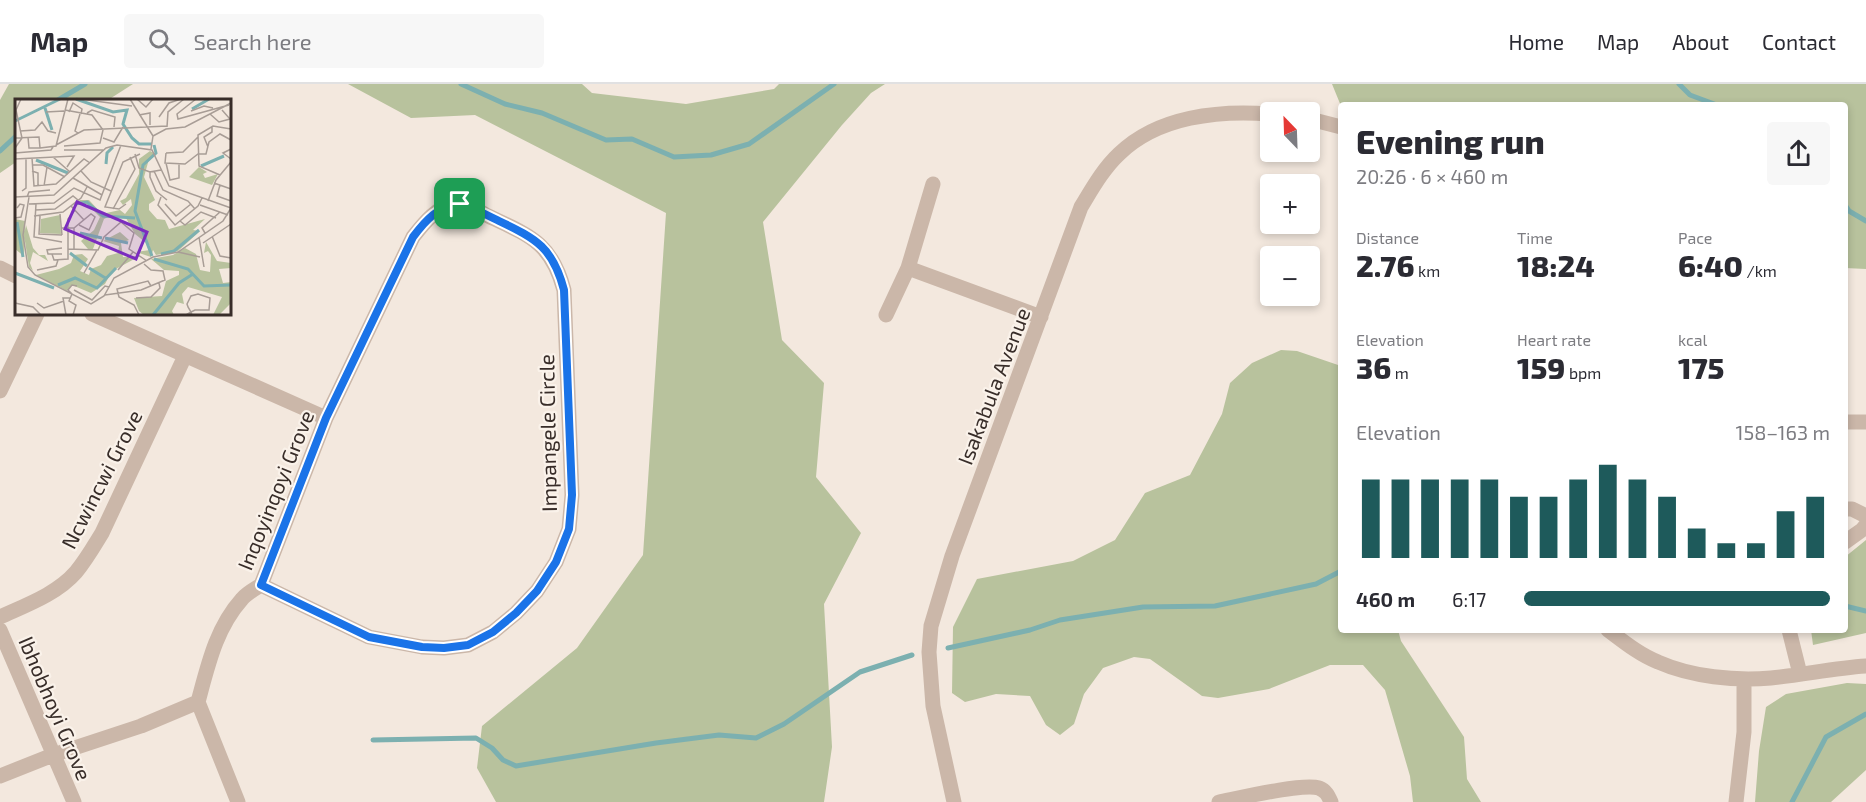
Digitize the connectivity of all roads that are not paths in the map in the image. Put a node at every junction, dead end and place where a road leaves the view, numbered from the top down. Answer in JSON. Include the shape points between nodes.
{"nodes":[{"id":1,"x":1260,"y":113,"type":"edge"},
{"id":2,"x":1320,"y":122,"type":"edge"},
{"id":3,"x":1338,"y":127,"type":"edge"},
{"id":4,"x":933,"y":184,"type":"dead end"},
{"id":5,"x":422,"y":226,"type":"joint"},
{"id":6,"x":0,"y":268,"type":"edge"},
{"id":7,"x":908,"y":268,"type":"junction"},
{"id":8,"x":15,"y":276,"type":"edge"},
{"id":9,"x":37,"y":315,"type":"edge"},
{"id":10,"x":94,"y":315,"type":"edge"},
{"id":11,"x":886,"y":315,"type":"dead end"},
{"id":12,"x":1041,"y":317,"type":"junction"},
{"id":13,"x":185,"y":356,"type":"junction"},
{"id":14,"x":0,"y":391,"type":"edge"},
{"id":15,"x":326,"y":418,"type":"junction"},
{"id":16,"x":1848,"y":422,"type":"edge"},
{"id":17,"x":1866,"y":422,"type":"edge"},
{"id":18,"x":1848,"y":509,"type":"edge"},
{"id":19,"x":1866,"y":516,"type":"edge"},
{"id":20,"x":1866,"y":525,"type":"edge"},
{"id":21,"x":1848,"y":540,"type":"edge"},
{"id":22,"x":261,"y":585,"type":"junction"},
{"id":23,"x":0,"y":617,"type":"edge"},
{"id":24,"x":0,"y":630,"type":"edge"},
{"id":25,"x":1612,"y":633,"type":"edge"},
{"id":26,"x":1790,"y":633,"type":"edge"},
{"id":27,"x":1866,"y":666,"type":"edge"},
{"id":28,"x":1800,"y":674,"type":"junction"},
{"id":29,"x":1744,"y":679,"type":"junction"},
{"id":30,"x":198,"y":702,"type":"junction"},
{"id":31,"x":53,"y":755,"type":"junction"},
{"id":32,"x":0,"y":776,"type":"edge"},
{"id":33,"x":74,"y":802,"type":"edge"},
{"id":34,"x":238,"y":802,"type":"edge"},
{"id":35,"x":954,"y":802,"type":"edge"},
{"id":36,"x":1219,"y":802,"type":"edge"},
{"id":37,"x":1331,"y":802,"type":"edge"},
{"id":38,"x":1736,"y":802,"type":"edge"}],
"edges":[{"from":1,"to":12,"type":"street","name":"Isakabula Avenue","via":[[1209,115],[1176,122],[1140,137],[1118,154],[1082,207]]},
{"from":2,"to":3,"type":"street"},
{"from":4,"to":7,"type":"street"},
{"from":5,"to":15,"type":"street","name":"Inqoyinqoyi Grove","via":[[413,237]]},
{"from":5,"to":22,"type":"street","name":"Impangele Circle","via":[[446,206],[467,206],[526,234],[541,245],[559,271],[564,290],[572,495],[569,529],[556,562],[537,591],[493,632],[468,645],[444,648],[369,637]]},
{"from":6,"to":8,"type":"street"},
{"from":7,"to":11,"type":"street"},
{"from":7,"to":12,"type":"street"},
{"from":9,"to":14,"type":"street"},
{"from":10,"to":13,"type":"street"},
{"from":12,"to":35,"type":"street","name":"Isakabula Avenue","via":[[952,556],[932,626],[929,652],[933,706]]},
{"from":13,"to":15,"type":"street"},
{"from":13,"to":23,"type":"street","name":"Ncwincwi Grove","via":[[86,558],[65,582]]},
{"from":15,"to":22,"type":"street","name":"Inqoyinqoyi Grove"},
{"from":16,"to":17,"type":"street"},
{"from":18,"to":19,"type":"street"},
{"from":20,"to":21,"type":"street"},
{"from":22,"to":30,"type":"street","name":"Inqoyinqoyi Grove","via":[[243,597],[221,627]]},
{"from":24,"to":31,"type":"street","name":"Ibhobhoyi Grove"},
{"from":25,"to":29,"type":"street","via":[[1658,662],[1689,672]]},
{"from":26,"to":28,"type":"street"},
{"from":27,"to":28,"type":"street"},
{"from":28,"to":29,"type":"street"},
{"from":29,"to":38,"type":"street","via":[[1744,732]]},
{"from":30,"to":31,"type":"street"},
{"from":30,"to":34,"type":"street"},
{"from":31,"to":32,"type":"street"},
{"from":31,"to":33,"type":"street","name":"Ibhobhoyi Grove"},
{"from":36,"to":37,"type":"street","via":[[1311,787],[1327,793]]}]}
